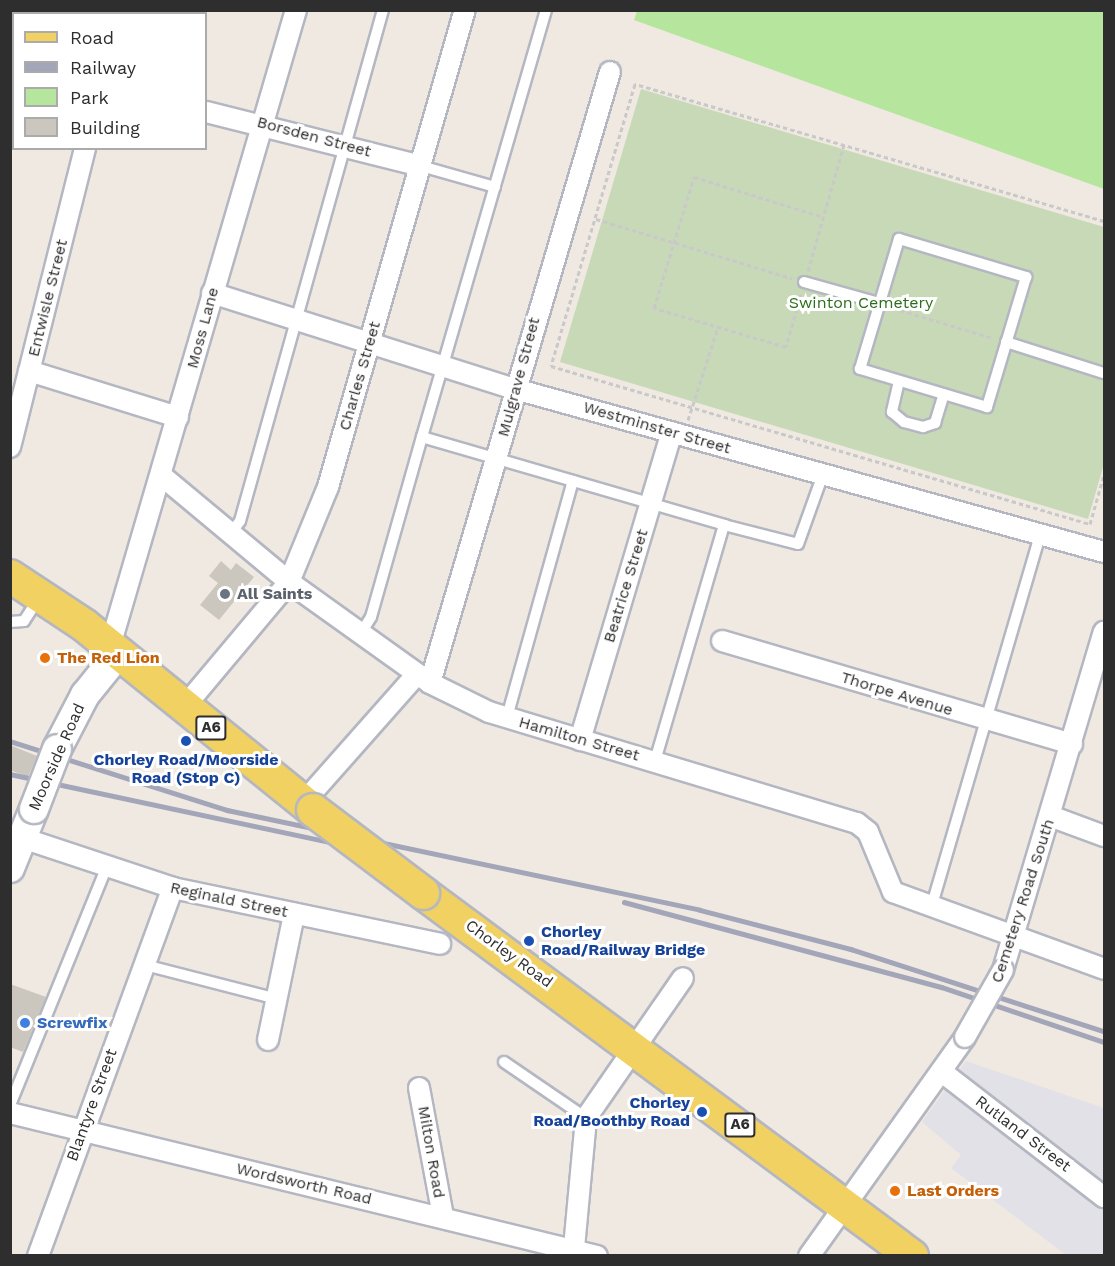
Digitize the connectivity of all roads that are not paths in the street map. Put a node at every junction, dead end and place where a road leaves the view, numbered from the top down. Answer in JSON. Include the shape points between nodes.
{"nodes":[{"id":1,"x":296,"y":10,"type":"edge"},
{"id":2,"x":383,"y":10,"type":"edge"},
{"id":3,"x":465,"y":10,"type":"edge"},
{"id":4,"x":546,"y":10,"type":"edge"},
{"id":5,"x":602,"y":79,"type":"dead end"},
{"id":6,"x":207,"y":112,"type":"edge"},
{"id":7,"x":264,"y":122,"type":"junction"},
{"id":8,"x":346,"y":145,"type":"junction"},
{"id":9,"x":84,"y":150,"type":"edge"},
{"id":10,"x":421,"y":166,"type":"junction"},
{"id":11,"x":495,"y":187,"type":"junction"},
{"id":12,"x":804,"y":282,"type":"road end"},
{"id":13,"x":212,"y":292,"type":"junction"},
{"id":14,"x":879,"y":303,"type":"junction"},
{"id":15,"x":297,"y":320,"type":"junction"},
{"id":16,"x":1006,"y":342,"type":"junction"},
{"id":17,"x":369,"y":344,"type":"junction"},
{"id":18,"x":443,"y":366,"type":"junction"},
{"id":19,"x":29,"y":370,"type":"junction"},
{"id":20,"x":1104,"y":373,"type":"edge"},
{"id":21,"x":899,"y":381,"type":"junction"},
{"id":22,"x":515,"y":388,"type":"junction"},
{"id":23,"x":944,"y":394,"type":"junction"},
{"id":24,"x":178,"y":417,"type":"junction"},
{"id":25,"x":672,"y":432,"type":"junction"},
{"id":26,"x":422,"y":437,"type":"junction"},
{"id":27,"x":10,"y":447,"type":"edge"},
{"id":28,"x":497,"y":459,"type":"junction"},
{"id":29,"x":822,"y":474,"type":"junction"},
{"id":30,"x":162,"y":476,"type":"junction"},
{"id":31,"x":573,"y":481,"type":"junction"},
{"id":32,"x":651,"y":504,"type":"junction"},
{"id":33,"x":724,"y":525,"type":"junction"},
{"id":34,"x":231,"y":533,"type":"junction"},
{"id":35,"x":1040,"y":536,"type":"junction"},
{"id":36,"x":1104,"y":552,"type":"edge"},
{"id":37,"x":10,"y":576,"type":"edge"},
{"id":38,"x":289,"y":582,"type":"junction"},
{"id":39,"x":41,"y":595,"type":"junction"},
{"id":40,"x":10,"y":622,"type":"edge"},
{"id":41,"x":1104,"y":632,"type":"edge"},
{"id":42,"x":361,"y":633,"type":"junction"},
{"id":43,"x":722,"y":641,"type":"dead end"},
{"id":44,"x":114,"y":650,"type":"junction"},
{"id":45,"x":423,"y":678,"type":"junction"},
{"id":46,"x":184,"y":706,"type":"junction"},
{"id":47,"x":507,"y":717,"type":"junction"},
{"id":48,"x":986,"y":721,"type":"junction"},
{"id":49,"x":580,"y":740,"type":"junction"},
{"id":50,"x":1072,"y":744,"type":"junction"},
{"id":51,"x":655,"y":761,"type":"junction"},
{"id":52,"x":308,"y":807,"type":"junction"},
{"id":53,"x":1050,"y":816,"type":"junction"},
{"id":54,"x":1104,"y":836,"type":"edge"},
{"id":55,"x":22,"y":838,"type":"junction"},
{"id":56,"x":10,"y":868,"type":"edge"},
{"id":57,"x":105,"y":869,"type":"junction"},
{"id":58,"x":173,"y":888,"type":"junction"},
{"id":59,"x":931,"y":909,"type":"junction"},
{"id":60,"x":294,"y":914,"type":"junction"},
{"id":61,"x":1014,"y":935,"type":"junction"},
{"id":62,"x":440,"y":944,"type":"dead end"},
{"id":63,"x":145,"y":965,"type":"junction"},
{"id":64,"x":1104,"y":969,"type":"edge"},
{"id":65,"x":683,"y":978,"type":"dead end"},
{"id":66,"x":277,"y":999,"type":"junction"},
{"id":67,"x":268,"y":1040,"type":"dead end"},
{"id":68,"x":636,"y":1046,"type":"junction"},
{"id":69,"x":504,"y":1062,"type":"dead end"},
{"id":70,"x":942,"y":1072,"type":"junction"},
{"id":71,"x":419,"y":1088,"type":"dead end"},
{"id":72,"x":10,"y":1105,"type":"edge"},
{"id":73,"x":10,"y":1113,"type":"edge"},
{"id":74,"x":586,"y":1119,"type":"junction"},
{"id":75,"x":82,"y":1132,"type":"junction"},
{"id":76,"x":1104,"y":1197,"type":"edge"},
{"id":77,"x":845,"y":1203,"type":"junction"},
{"id":78,"x":443,"y":1216,"type":"junction"},
{"id":79,"x":573,"y":1248,"type":"junction"},
{"id":80,"x":38,"y":1256,"type":"edge"},
{"id":81,"x":597,"y":1256,"type":"edge"},
{"id":82,"x":810,"y":1256,"type":"edge"},
{"id":83,"x":912,"y":1256,"type":"edge"}],
"edges":[{"from":1,"to":7,"type":"street","name":"Moss Lane"},
{"from":2,"to":8,"type":"lane"},
{"from":3,"to":10,"type":"street","name":"Charles Street"},
{"from":4,"to":11,"type":"lane"},
{"from":5,"to":22,"type":"street","name":"Mulgrave Street","via":[[564,240]]},
{"from":6,"to":7,"type":"street","name":"Borsden Street"},
{"from":7,"to":8,"type":"street","name":"Borsden Street"},
{"from":7,"to":13,"type":"street","name":"Moss Lane"},
{"from":8,"to":10,"type":"street","name":"Borsden Street"},
{"from":8,"to":15,"type":"lane"},
{"from":9,"to":19,"type":"street","name":"Entwisle Street"},
{"from":10,"to":11,"type":"lane"},
{"from":10,"to":17,"type":"street","name":"Charles Street"},
{"from":11,"to":18,"type":"lane"},
{"from":12,"to":14,"type":"lane"},
{"from":13,"to":15,"type":"street","name":"Westminster Street"},
{"from":13,"to":24,"type":"street","name":"Moss Lane"},
{"from":14,"to":16,"type":"lane","via":[[899,239],[1026,277]]},
{"from":14,"to":21,"type":"lane","via":[[860,369]]},
{"from":15,"to":17,"type":"street","name":"Westminster Street"},
{"from":15,"to":34,"type":"lane","via":[[240,521]]},
{"from":16,"to":20,"type":"lane"},
{"from":16,"to":23,"type":"lane","via":[[987,407]]},
{"from":17,"to":18,"type":"street","name":"Westminster Street"},
{"from":17,"to":38,"type":"street","name":"Charles Street","via":[[328,488]]},
{"from":18,"to":22,"type":"street","name":"Westminster Street"},
{"from":18,"to":26,"type":"lane"},
{"from":19,"to":24,"type":"street"},
{"from":19,"to":27,"type":"street","name":"Entwisle Street"},
{"from":21,"to":23,"type":"lane"},
{"from":21,"to":23,"type":"lane","via":[[892,411],[904,422],[923,427],[935,423]]},
{"from":22,"to":25,"type":"street","name":"Westminster Street"},
{"from":22,"to":28,"type":"street","name":"Mulgrave Street"},
{"from":24,"to":30,"type":"street","name":"Moss Lane"},
{"from":25,"to":29,"type":"street","name":"Westminster Street"},
{"from":25,"to":32,"type":"street","name":"Beatrice Street"},
{"from":26,"to":28,"type":"lane"},
{"from":26,"to":42,"type":"lane","via":[[371,617]]},
{"from":28,"to":31,"type":"lane"},
{"from":28,"to":45,"type":"street","name":"Mulgrave Street"},
{"from":29,"to":33,"type":"lane","via":[[798,544]]},
{"from":29,"to":35,"type":"street","name":"Westminster Street"},
{"from":30,"to":34,"type":"street","name":"Hamilton Street"},
{"from":30,"to":44,"type":"street","name":"Moss Lane"},
{"from":31,"to":32,"type":"lane"},
{"from":31,"to":47,"type":"lane"},
{"from":32,"to":33,"type":"lane"},
{"from":32,"to":49,"type":"street","name":"Beatrice Street"},
{"from":33,"to":51,"type":"lane"},
{"from":34,"to":38,"type":"street","name":"Hamilton Street"},
{"from":35,"to":36,"type":"street","name":"Westminster Street"},
{"from":35,"to":48,"type":"lane"},
{"from":37,"to":39,"type":"main road","number":"A6"},
{"from":38,"to":42,"type":"street","name":"Hamilton Street"},
{"from":38,"to":46,"type":"street","name":"Charles Street"},
{"from":39,"to":40,"type":"lane","via":[[24,621]]},
{"from":39,"to":44,"type":"main road","number":"A6"},
{"from":41,"to":50,"type":"street","name":"Cemetery Road South"},
{"from":42,"to":45,"type":"street","name":"Hamilton Street"},
{"from":43,"to":48,"type":"street","name":"Thorpe Avenue"},
{"from":44,"to":46,"type":"main road","name":"Chorley Road","number":"A6"},
{"from":44,"to":55,"type":"street","name":"Moorside Road","bridge":true,"via":[[85,694],[57,749]]},
{"from":45,"to":47,"type":"street","name":"Hamilton Street"},
{"from":45,"to":52,"type":"street","name":"Mulgrave Street"},
{"from":46,"to":52,"type":"main road","name":"Chorley Road","number":"A6"},
{"from":47,"to":49,"type":"street","name":"Hamilton Street"},
{"from":48,"to":50,"type":"street","name":"Thorpe Avenue"},
{"from":48,"to":59,"type":"lane"},
{"from":49,"to":51,"type":"street","name":"Hamilton Street"},
{"from":50,"to":53,"type":"street","name":"Cemetery Road South"},
{"from":51,"to":59,"type":"street","name":"Hamilton Street","via":[[856,823],[867,832],[893,892]]},
{"from":52,"to":68,"type":"main road","name":"Chorley Road","number":"A6","bridge":true},
{"from":53,"to":54,"type":"street"},
{"from":53,"to":61,"type":"street","name":"Cemetery Road South"},
{"from":55,"to":56,"type":"street","name":"Moorside Road"},
{"from":55,"to":57,"type":"street","name":"Reginald Street"},
{"from":57,"to":58,"type":"street","name":"Reginald Street"},
{"from":57,"to":72,"type":"lane"},
{"from":58,"to":60,"type":"street","name":"Reginald Street"},
{"from":58,"to":63,"type":"street","name":"Blantyre Street"},
{"from":59,"to":61,"type":"street","name":"Hamilton Street"},
{"from":60,"to":62,"type":"street","name":"Reginald Street"},
{"from":60,"to":66,"type":"street"},
{"from":61,"to":64,"type":"street","name":"Hamilton Street"},
{"from":61,"to":70,"type":"street","name":"Cemetery Road South","bridge":true,"via":[[1003,970]]},
{"from":63,"to":66,"type":"lane"},
{"from":63,"to":75,"type":"street","name":"Blantyre Street"},
{"from":65,"to":68,"type":"street"},
{"from":66,"to":67,"type":"street"},
{"from":68,"to":74,"type":"street"},
{"from":68,"to":77,"type":"main road","name":"Chorley Road","number":"A6"},
{"from":69,"to":74,"type":"lane"},
{"from":70,"to":76,"type":"street","name":"Rutland Street"},
{"from":70,"to":77,"type":"street","name":"Cemetery Road South"},
{"from":71,"to":78,"type":"street","name":"Milton Road"},
{"from":73,"to":75,"type":"street","name":"Wordsworth Road"},
{"from":74,"to":79,"type":"street"},
{"from":75,"to":78,"type":"street","name":"Wordsworth Road"},
{"from":75,"to":80,"type":"street","name":"Blantyre Street"},
{"from":77,"to":82,"type":"street","name":"Cemetery Road South"},
{"from":77,"to":83,"type":"main road","name":"Chorley Road","number":"A6"},
{"from":78,"to":79,"type":"street","name":"Wordsworth Road"},
{"from":79,"to":81,"type":"street","name":"Wordsworth Road"}]}
